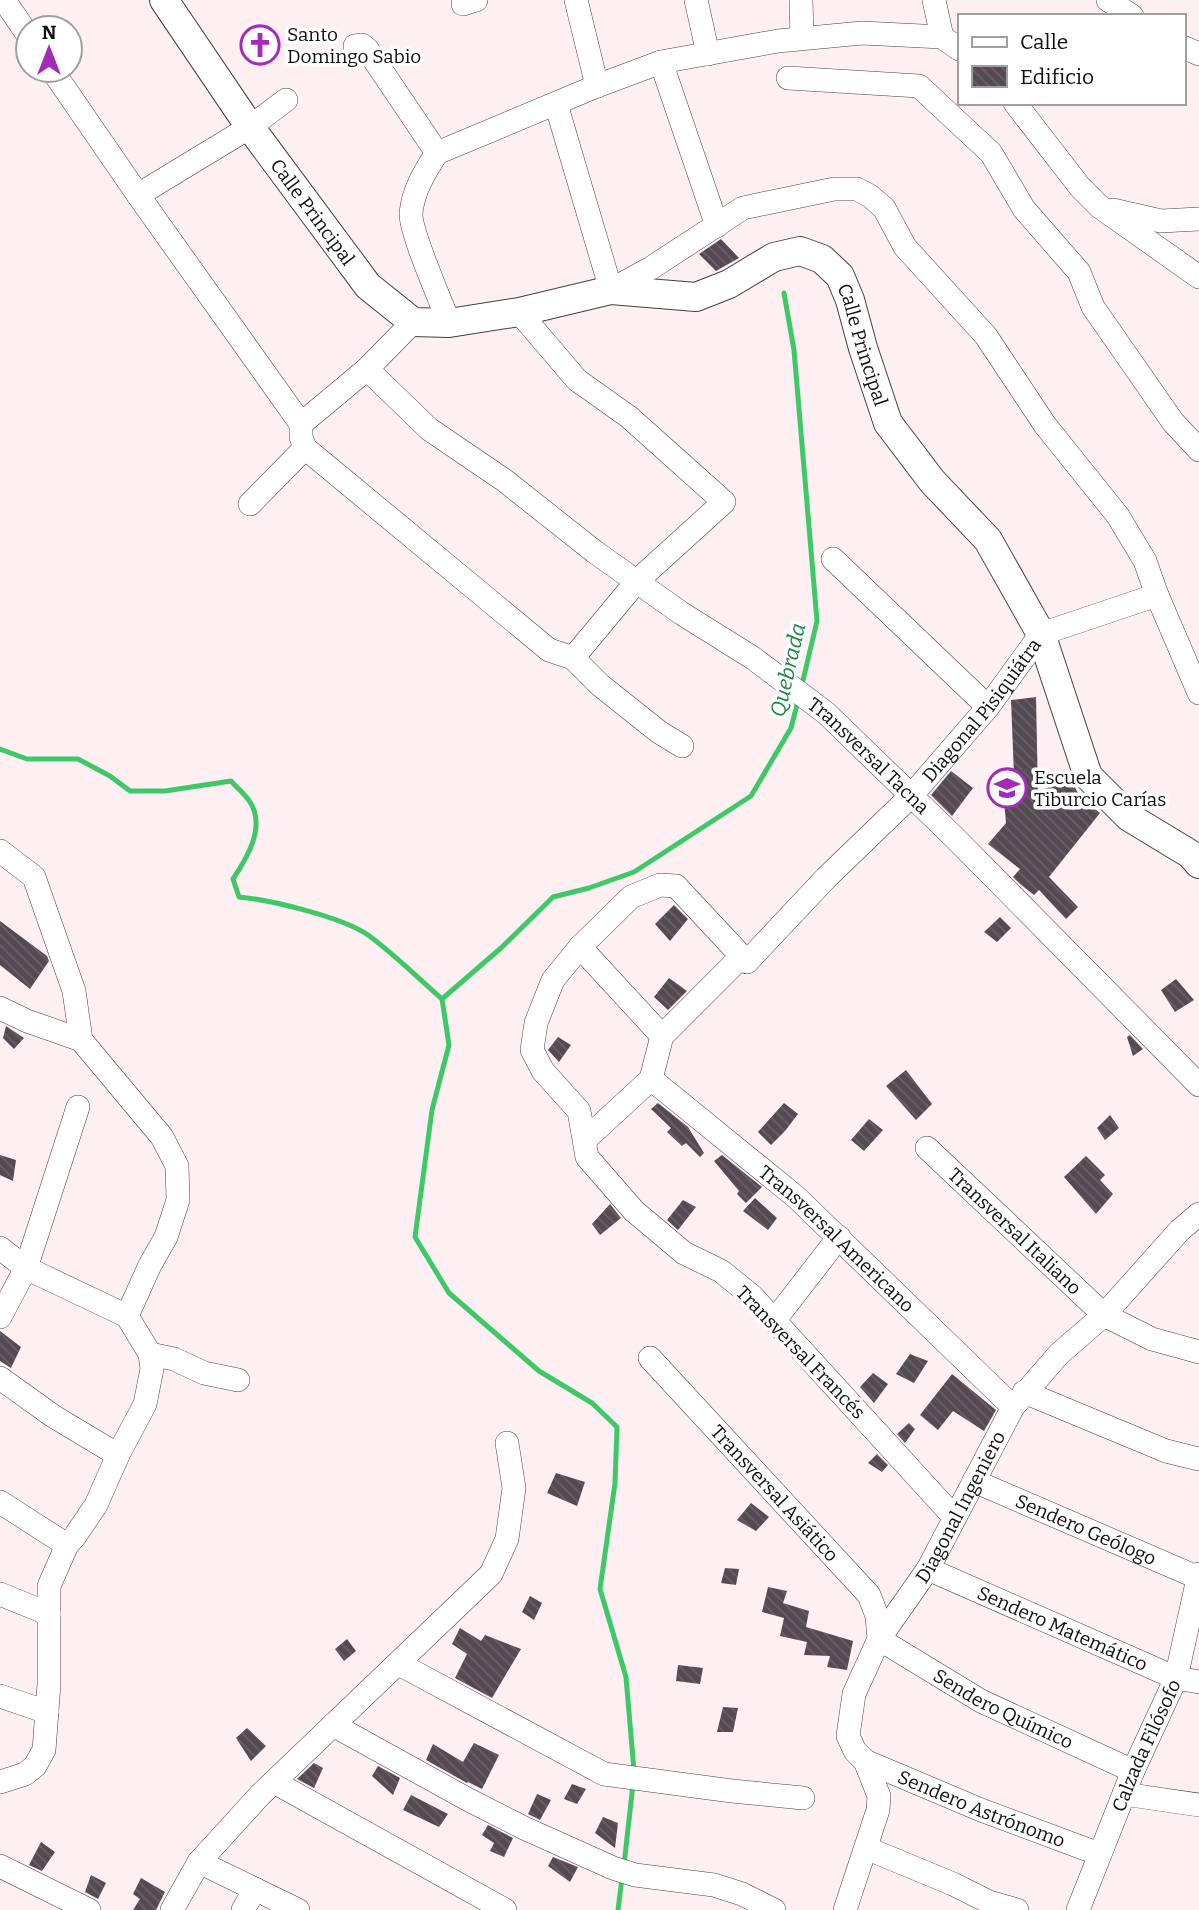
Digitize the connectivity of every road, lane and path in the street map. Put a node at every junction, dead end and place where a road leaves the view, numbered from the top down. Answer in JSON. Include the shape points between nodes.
{"nodes":[{"id":1,"x":4,"y":0,"type":"edge"},
{"id":2,"x":164,"y":0,"type":"edge"},
{"id":3,"x":576,"y":0,"type":"edge"},
{"id":4,"x":695,"y":0,"type":"edge"},
{"id":5,"x":801,"y":0,"type":"edge"},
{"id":6,"x":934,"y":0,"type":"edge"},
{"id":7,"x":1108,"y":0,"type":"edge"},
{"id":8,"x":1129,"y":14,"type":"edge"},
{"id":9,"x":14,"y":15,"type":"edge"},
{"id":10,"x":802,"y":38,"type":"junction"},
{"id":11,"x":951,"y":43,"type":"edge"},
{"id":12,"x":355,"y":46,"type":"dead end"},
{"id":13,"x":708,"y":54,"type":"junction"},
{"id":14,"x":661,"y":62,"type":"junction"},
{"id":15,"x":788,"y":78,"type":"dead end"},
{"id":16,"x":62,"y":84,"type":"edge"},
{"id":17,"x":597,"y":86,"type":"junction"},
{"id":18,"x":286,"y":100,"type":"dead end"},
{"id":19,"x":556,"y":104,"type":"junction"},
{"id":20,"x":1017,"y":105,"type":"edge"},
{"id":21,"x":250,"y":127,"type":"junction"},
{"id":22,"x":437,"y":153,"type":"junction"},
{"id":23,"x":138,"y":195,"type":"junction"},
{"id":24,"x":1100,"y":207,"type":"junction"},
{"id":25,"x":1199,"y":219,"type":"edge"},
{"id":26,"x":717,"y":226,"type":"junction"},
{"id":27,"x":1199,"y":277,"type":"edge"},
{"id":28,"x":611,"y":289,"type":"junction"},
{"id":29,"x":519,"y":312,"type":"junction"},
{"id":30,"x":413,"y":322,"type":"junction"},
{"id":31,"x":449,"y":323,"type":"junction"},
{"id":32,"x":367,"y":369,"type":"junction"},
{"id":33,"x":301,"y":424,"type":"junction"},
{"id":34,"x":305,"y":448,"type":"junction"},
{"id":35,"x":1199,"y":450,"type":"edge"},
{"id":36,"x":250,"y":504,"type":"dead end"},
{"id":37,"x":833,"y":559,"type":"dead end"},
{"id":38,"x":637,"y":581,"type":"junction"},
{"id":39,"x":1157,"y":595,"type":"junction"},
{"id":40,"x":1041,"y":634,"type":"junction"},
{"id":41,"x":573,"y":658,"type":"junction"},
{"id":42,"x":1199,"y":693,"type":"edge"},
{"id":43,"x":988,"y":707,"type":"junction"},
{"id":44,"x":682,"y":746,"type":"dead end"},
{"id":45,"x":911,"y":796,"type":"junction"},
{"id":46,"x":0,"y":851,"type":"edge"},
{"id":47,"x":1199,"y":863,"type":"edge"},
{"id":48,"x":580,"y":947,"type":"junction"},
{"id":49,"x":745,"y":959,"type":"junction"},
{"id":50,"x":0,"y":1008,"type":"edge"},
{"id":51,"x":662,"y":1037,"type":"junction"},
{"id":52,"x":82,"y":1040,"type":"junction"},
{"id":53,"x":651,"y":1079,"type":"junction"},
{"id":54,"x":1199,"y":1085,"type":"edge"},
{"id":55,"x":78,"y":1107,"type":"dead end"},
{"id":56,"x":586,"y":1139,"type":"junction"},
{"id":57,"x":927,"y":1148,"type":"dead end"},
{"id":58,"x":1199,"y":1214,"type":"edge"},
{"id":59,"x":1189,"y":1234,"type":"edge"},
{"id":60,"x":839,"y":1237,"type":"junction"},
{"id":61,"x":0,"y":1248,"type":"edge"},
{"id":62,"x":26,"y":1268,"type":"junction"},
{"id":63,"x":1104,"y":1315,"type":"junction"},
{"id":64,"x":127,"y":1316,"type":"junction"},
{"id":65,"x":0,"y":1317,"type":"edge"},
{"id":66,"x":774,"y":1321,"type":"junction"},
{"id":67,"x":1199,"y":1352,"type":"edge"},
{"id":68,"x":150,"y":1354,"type":"junction"},
{"id":69,"x":650,"y":1358,"type":"dead end"},
{"id":70,"x":0,"y":1378,"type":"edge"},
{"id":71,"x":238,"y":1380,"type":"dead end"},
{"id":72,"x":1019,"y":1399,"type":"junction"},
{"id":73,"x":507,"y":1443,"type":"dead end"},
{"id":74,"x":118,"y":1455,"type":"junction"},
{"id":75,"x":1199,"y":1459,"type":"edge"},
{"id":76,"x":974,"y":1481,"type":"junction"},
{"id":77,"x":0,"y":1502,"type":"edge"},
{"id":78,"x":954,"y":1517,"type":"junction"},
{"id":79,"x":67,"y":1545,"type":"junction"},
{"id":80,"x":928,"y":1569,"type":"junction"},
{"id":81,"x":1199,"y":1577,"type":"edge"},
{"id":82,"x":0,"y":1594,"type":"edge"},
{"id":83,"x":49,"y":1614,"type":"junction"},
{"id":84,"x":879,"y":1639,"type":"junction"},
{"id":85,"x":399,"y":1664,"type":"junction"},
{"id":86,"x":1176,"y":1678,"type":"junction"},
{"id":87,"x":1199,"y":1682,"type":"edge"},
{"id":88,"x":0,"y":1696,"type":"edge"},
{"id":89,"x":47,"y":1712,"type":"junction"},
{"id":90,"x":333,"y":1726,"type":"junction"},
{"id":91,"x":865,"y":1761,"type":"junction"},
{"id":92,"x":1133,"y":1771,"type":"junction"},
{"id":93,"x":274,"y":1782,"type":"junction"},
{"id":94,"x":0,"y":1783,"type":"edge"},
{"id":95,"x":1124,"y":1794,"type":"junction"},
{"id":96,"x":803,"y":1798,"type":"dead end"},
{"id":97,"x":1199,"y":1805,"type":"edge"},
{"id":98,"x":866,"y":1847,"type":"junction"},
{"id":99,"x":1099,"y":1854,"type":"junction"},
{"id":100,"x":199,"y":1862,"type":"junction"},
{"id":101,"x":0,"y":1866,"type":"edge"},
{"id":102,"x":255,"y":1889,"type":"junction"},
{"id":103,"x":739,"y":1902,"type":"edge"},
{"id":104,"x":89,"y":1910,"type":"edge"},
{"id":105,"x":172,"y":1910,"type":"edge"},
{"id":106,"x":243,"y":1910,"type":"edge"},
{"id":107,"x":298,"y":1910,"type":"edge"},
{"id":108,"x":505,"y":1910,"type":"edge"},
{"id":109,"x":774,"y":1910,"type":"edge"},
{"id":110,"x":845,"y":1910,"type":"edge"},
{"id":111,"x":1017,"y":1910,"type":"edge"},
{"id":112,"x":1078,"y":1910,"type":"edge"}],
"edges":[{"from":1,"to":9,"type":"street"},
{"from":2,"to":21,"type":"street","name":"Calle Principal"},
{"from":3,"to":17,"type":"street"},
{"from":4,"to":13,"type":"street"},
{"from":5,"to":10,"type":"street"},
{"from":6,"to":11,"type":"street"},
{"from":7,"to":8,"type":"street"},
{"from":10,"to":11,"type":"street","via":[[862,33]]},
{"from":10,"to":13,"type":"street"},
{"from":12,"to":22,"type":"street","via":[[367,50]]},
{"from":13,"to":14,"type":"street"},
{"from":14,"to":17,"type":"street"},
{"from":14,"to":26,"type":"street"},
{"from":15,"to":35,"type":"street","via":[[919,86],[991,153],[1024,209],[1079,272],[1093,307],[1173,422]]},
{"from":16,"to":23,"type":"street"},
{"from":17,"to":19,"type":"street"},
{"from":18,"to":21,"type":"street"},
{"from":19,"to":22,"type":"street"},
{"from":19,"to":28,"type":"street"},
{"from":20,"to":24,"type":"street"},
{"from":21,"to":23,"type":"street"},
{"from":21,"to":30,"type":"street","name":"Calle Principal","via":[[368,286]]},
{"from":22,"to":31,"type":"street","via":[[415,194],[410,216]]},
{"from":23,"to":33,"type":"street"},
{"from":24,"to":25,"type":"street","via":[[1161,221]]},
{"from":24,"to":27,"type":"street"},
{"from":26,"to":28,"type":"street"},
{"from":26,"to":39,"type":"street","via":[[743,208],[834,190],[857,190],[877,202],[905,247],[986,336],[1045,425],[1118,516],[1145,561]]},
{"from":28,"to":29,"type":"street","name":"Calle Principal"},
{"from":28,"to":40,"type":"street","name":"Calle Principal","via":[[696,297],[775,257],[800,251],[822,258],[840,276],[850,300],[888,423],[932,481],[988,540]]},
{"from":29,"to":31,"type":"street","name":"Calle Principal"},
{"from":29,"to":38,"type":"street","via":[[577,380],[629,418],[724,502]]},
{"from":30,"to":31,"type":"street","name":"Calle Principal"},
{"from":30,"to":32,"type":"street"},
{"from":32,"to":33,"type":"street"},
{"from":32,"to":38,"type":"street","name":"Transversal Tacna","via":[[429,429]]},
{"from":33,"to":34,"type":"street"},
{"from":34,"to":36,"type":"street"},
{"from":34,"to":41,"type":"street","via":[[549,650]]},
{"from":37,"to":43,"type":"street"},
{"from":38,"to":41,"type":"street"},
{"from":38,"to":45,"type":"street","name":"Transversal Tacna","via":[[826,713]]},
{"from":39,"to":40,"type":"street","name":"Diagonal Pisiquiátra"},
{"from":39,"to":42,"type":"street"},
{"from":40,"to":43,"type":"street","name":"Diagonal Pisiquiátra"},
{"from":40,"to":47,"type":"street","name":"Calle Principal","via":[[1088,776],[1129,817]]},
{"from":41,"to":44,"type":"street","via":[[600,685]]},
{"from":43,"to":45,"type":"street","name":"Diagonal Pisiquiátra"},
{"from":45,"to":49,"type":"street","name":"Diagonal Pisiquiátra"},
{"from":45,"to":54,"type":"street","name":"Transversal Tacna"},
{"from":46,"to":52,"type":"street","via":[[34,877],[74,991]]},
{"from":48,"to":49,"type":"street","via":[[631,897],[660,885],[676,886]]},
{"from":48,"to":51,"type":"street"},
{"from":48,"to":56,"type":"street","name":"Transversal Francés","via":[[553,980],[536,1023],[532,1050],[544,1072],[579,1111]]},
{"from":49,"to":51,"type":"street","name":"Diagonal Pisiquiátra"},
{"from":50,"to":52,"type":"street"},
{"from":51,"to":53,"type":"street","name":"Diagonal Pisiquiátra"},
{"from":52,"to":64,"type":"street","via":[[162,1137],[177,1166],[178,1200],[166,1237]]},
{"from":53,"to":56,"type":"street"},
{"from":53,"to":60,"type":"street","name":"Transversal Americano"},
{"from":55,"to":62,"type":"street"},
{"from":56,"to":66,"type":"street","name":"Transversal Francés","via":[[587,1157],[634,1211],[684,1253],[721,1271]]},
{"from":57,"to":63,"type":"street","name":"Transversal Italiano"},
{"from":58,"to":59,"type":"street","name":"Diagonal Ingeniero"},
{"from":59,"to":63,"type":"street","name":"Diagonal Ingeniero"},
{"from":60,"to":66,"type":"street"},
{"from":60,"to":72,"type":"street","name":"Transversal Americano"},
{"from":61,"to":62,"type":"street"},
{"from":62,"to":64,"type":"street"},
{"from":62,"to":65,"type":"street"},
{"from":63,"to":67,"type":"street","name":"Transversal Italiano","via":[[1152,1339]]},
{"from":63,"to":72,"type":"street","name":"Diagonal Ingeniero","via":[[1059,1354]]},
{"from":64,"to":68,"type":"street"},
{"from":66,"to":78,"type":"street","name":"Transversal Francés"},
{"from":68,"to":71,"type":"street"},
{"from":68,"to":74,"type":"street","via":[[152,1370],[145,1404]]},
{"from":69,"to":84,"type":"street","name":"Transversal Asiático","via":[[869,1595]]},
{"from":70,"to":74,"type":"street"},
{"from":72,"to":75,"type":"street"},
{"from":72,"to":76,"type":"street","name":"Diagonal Ingeniero"},
{"from":73,"to":85,"type":"street","via":[[514,1488],[507,1539],[491,1574]]},
{"from":74,"to":79,"type":"street","via":[[96,1505]]},
{"from":76,"to":78,"type":"street","name":"Diagonal Ingeniero"},
{"from":76,"to":81,"type":"street","name":"Sendero Geólogo"},
{"from":77,"to":79,"type":"street"},
{"from":78,"to":80,"type":"street","name":"Diagonal Ingeniero"},
{"from":79,"to":83,"type":"street","via":[[48,1586]]},
{"from":80,"to":84,"type":"street","name":"Diagonal Ingeniero"},
{"from":80,"to":86,"type":"street","name":"Sendero Matemático"},
{"from":81,"to":86,"type":"street","name":"Calzada Filósofo"},
{"from":82,"to":83,"type":"street"},
{"from":83,"to":89,"type":"street"},
{"from":84,"to":91,"type":"street","name":"Diagonal Ingeniero","via":[[854,1694],[849,1721],[848,1736]]},
{"from":84,"to":92,"type":"street","name":"Sendero Químico","via":[[981,1701]]},
{"from":85,"to":90,"type":"street"},
{"from":85,"to":96,"type":"street","via":[[604,1774]]},
{"from":86,"to":87,"type":"street","name":"Sendero Matemático"},
{"from":86,"to":92,"type":"street","name":"Calzada Filósofo"},
{"from":88,"to":89,"type":"street"},
{"from":89,"to":94,"type":"street","via":[[44,1750],[35,1766]]},
{"from":90,"to":93,"type":"street"},
{"from":90,"to":103,"type":"street","via":[[490,1811],[613,1868],[714,1885]]},
{"from":91,"to":98,"type":"street","name":"Diagonal Ingeniero","via":[[879,1796]]},
{"from":91,"to":99,"type":"street","name":"Sendero Astrónomo"},
{"from":92,"to":95,"type":"street","name":"Calzada Filósofo"},
{"from":93,"to":100,"type":"street"},
{"from":93,"to":108,"type":"street"},
{"from":95,"to":97,"type":"street"},
{"from":95,"to":99,"type":"street","name":"Calzada Filósofo"},
{"from":98,"to":110,"type":"street","name":"Diagonal Ingeniero"},
{"from":98,"to":111,"type":"street"},
{"from":99,"to":112,"type":"street","name":"Calzada Filósofo"},
{"from":100,"to":102,"type":"street"},
{"from":100,"to":105,"type":"street"},
{"from":101,"to":104,"type":"street"},
{"from":102,"to":106,"type":"street"},
{"from":102,"to":107,"type":"street"},
{"from":103,"to":109,"type":"street"}]}
